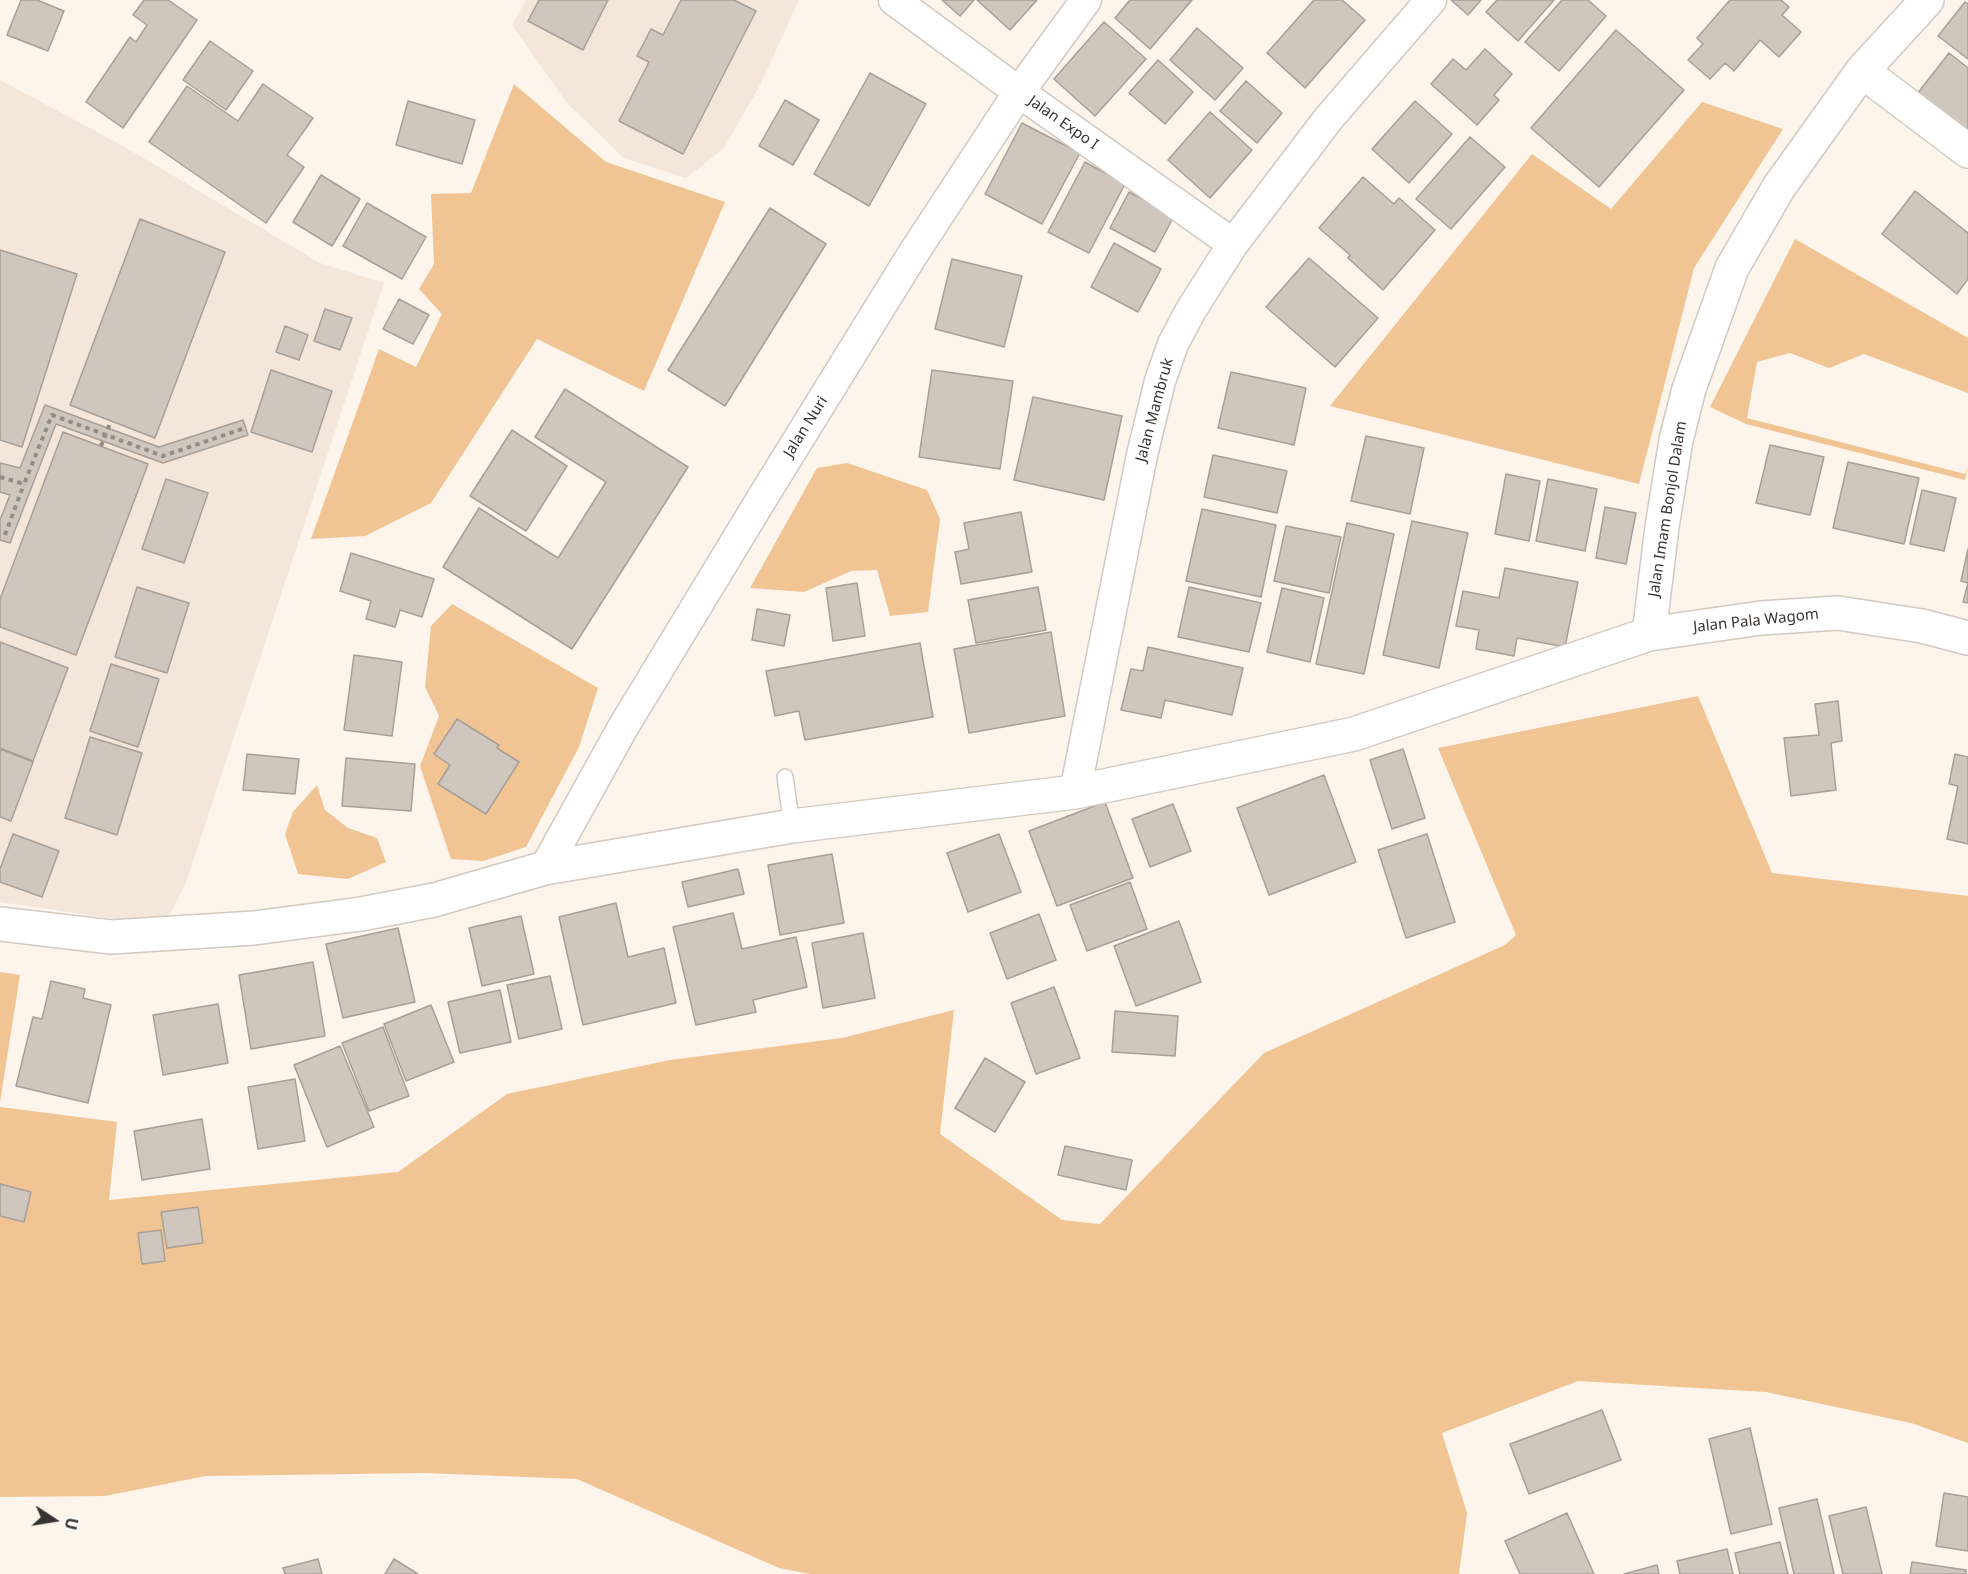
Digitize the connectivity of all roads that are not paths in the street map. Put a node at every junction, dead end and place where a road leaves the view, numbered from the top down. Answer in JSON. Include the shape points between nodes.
{"nodes":[{"id":1,"x":894,"y":0,"type":"edge"},
{"id":2,"x":1086,"y":0,"type":"edge"},
{"id":3,"x":1431,"y":0,"type":"edge"},
{"id":4,"x":1927,"y":0,"type":"edge"},
{"id":5,"x":1862,"y":71,"type":"junction"},
{"id":6,"x":1019,"y":92,"type":"junction"},
{"id":7,"x":1968,"y":151,"type":"edge"},
{"id":8,"x":1233,"y":244,"type":"junction"},
{"id":9,"x":1649,"y":634,"type":"junction"},
{"id":10,"x":1968,"y":638,"type":"edge"},
{"id":11,"x":785,"y":777,"type":"dead end"},
{"id":12,"x":1075,"y":792,"type":"junction"},
{"id":13,"x":792,"y":826,"type":"junction"},
{"id":14,"x":545,"y":868,"type":"junction"},
{"id":15,"x":0,"y":924,"type":"edge"}],
"edges":[{"from":1,"to":6,"type":"street","name":"Jalan Expo I"},
{"from":2,"to":6,"type":"street","name":"Jalan Nuri"},
{"from":3,"to":8,"type":"street","name":"Jalan Mambruk","via":[[1329,118]]},
{"from":4,"to":5,"type":"main road","name":"Jalan Imam Bonjol Dalam"},
{"from":5,"to":7,"type":"main road"},
{"from":5,"to":9,"type":"main road","name":"Jalan Imam Bonjol Dalam","via":[[1779,187],[1732,268],[1689,389],[1676,440]]},
{"from":6,"to":8,"type":"street","name":"Jalan Expo I"},
{"from":6,"to":14,"type":"street","name":"Jalan Nuri","via":[[754,510],[622,729]]},
{"from":8,"to":12,"type":"street","name":"Jalan Mambruk","via":[[1191,310],[1160,381]]},
{"from":9,"to":10,"type":"main road","name":"Jalan Pala Wagom","via":[[1761,618],[1838,613],[1922,626]]},
{"from":9,"to":12,"type":"main road","name":"Jalan Pala Wagom","via":[[1354,734]]},
{"from":11,"to":13,"type":"lane"},
{"from":12,"to":13,"type":"main road","name":"Jalan Pala Wagom"},
{"from":13,"to":14,"type":"main road","name":"Jalan Pala Wagom"},
{"from":14,"to":15,"type":"main road","name":"Jalan Pala Wagom","via":[[434,900],[254,928],[111,937]]}]}
